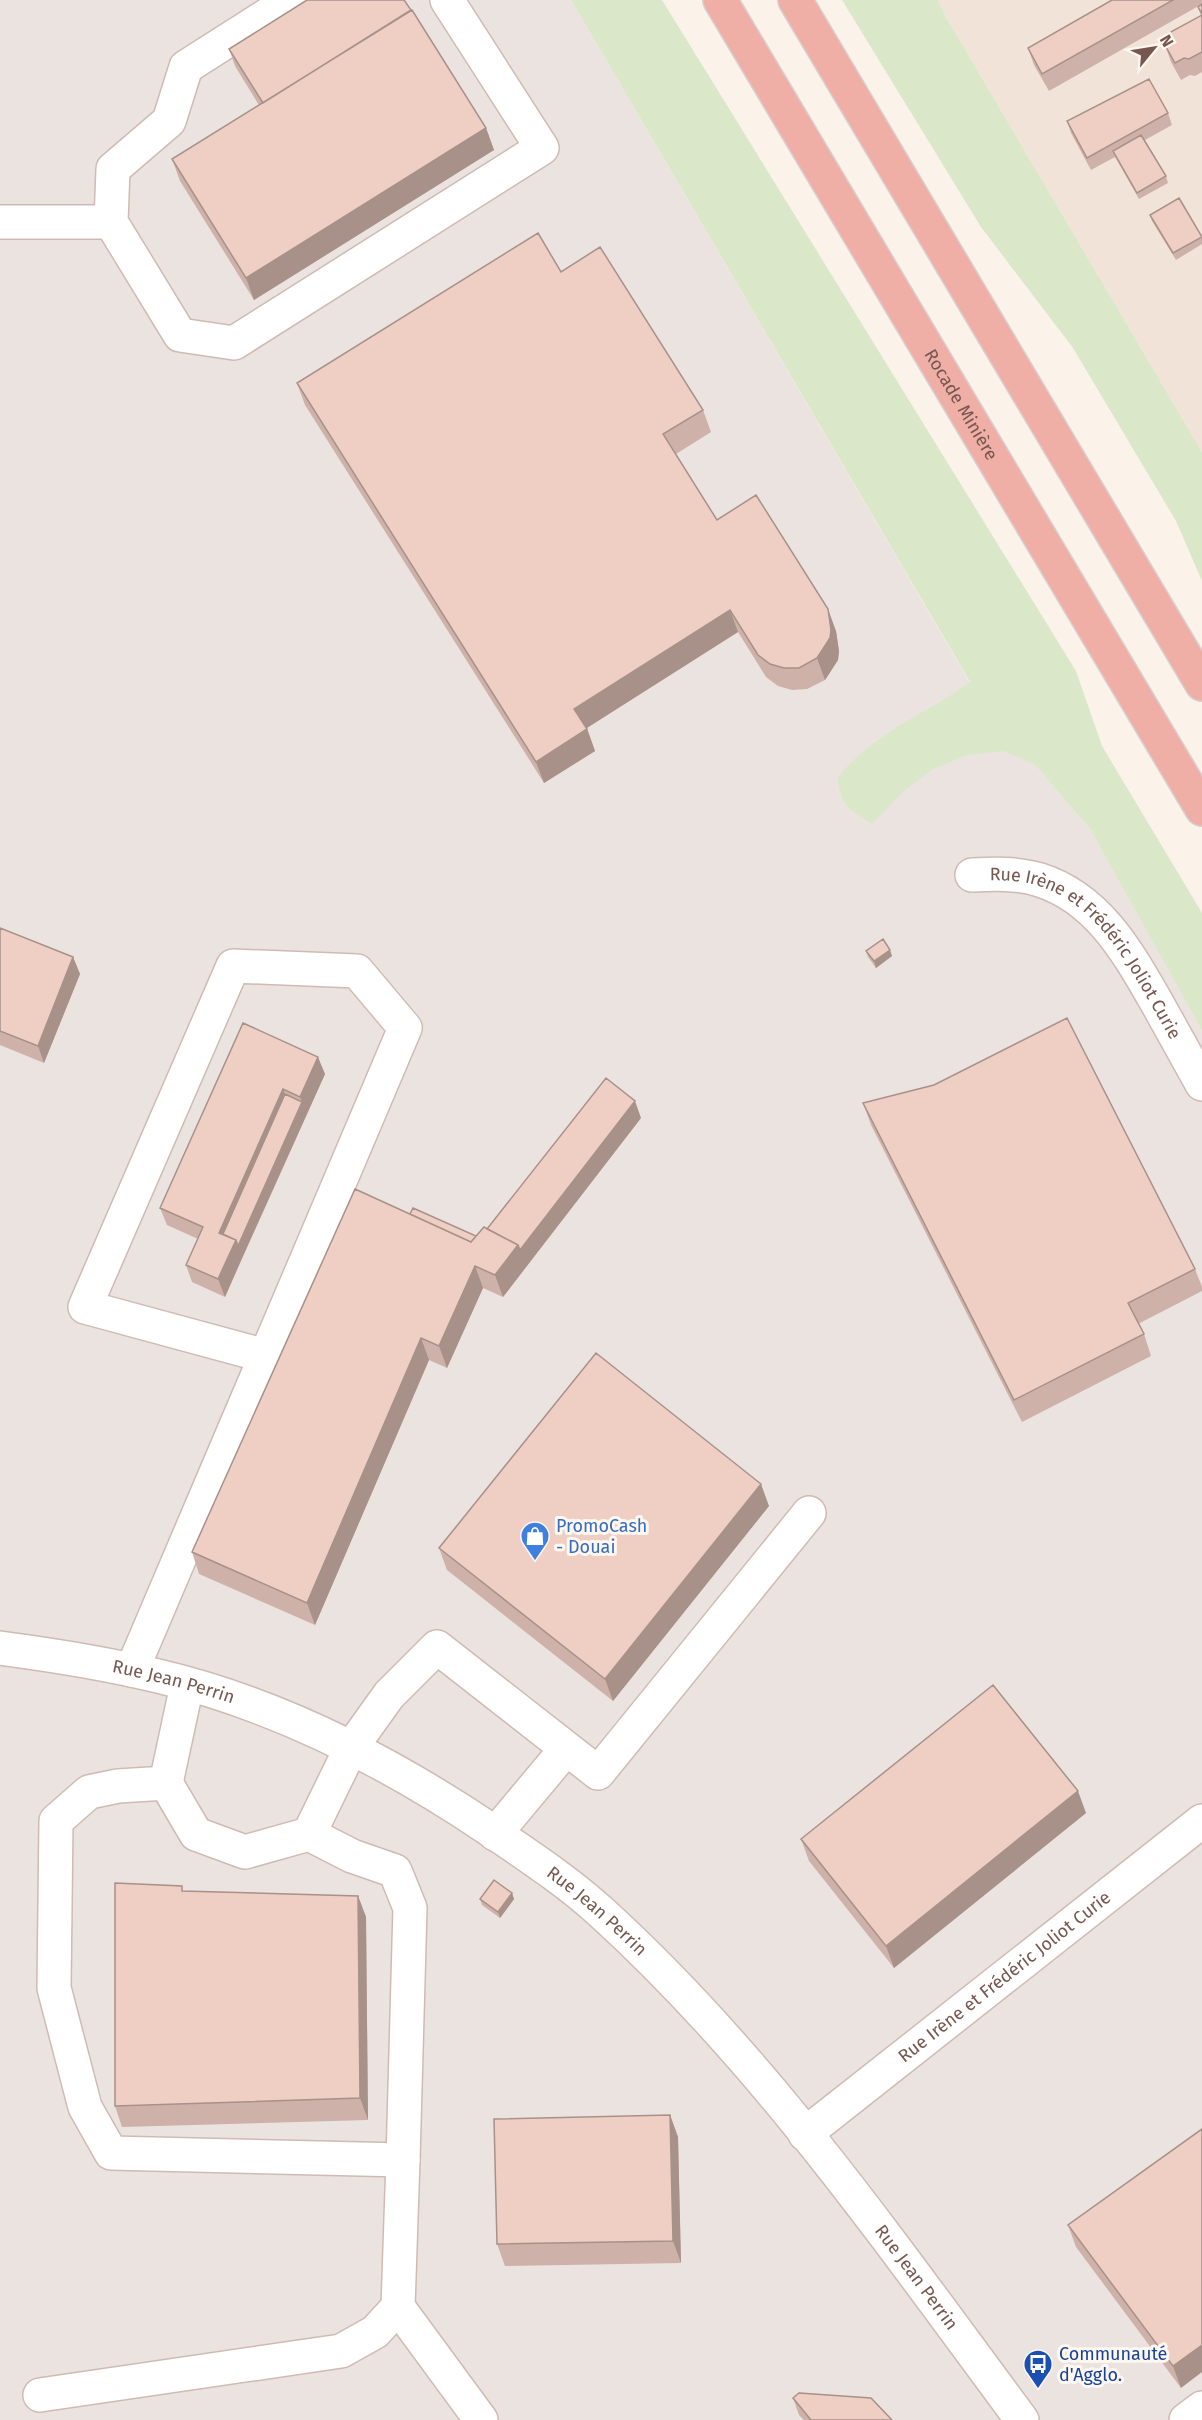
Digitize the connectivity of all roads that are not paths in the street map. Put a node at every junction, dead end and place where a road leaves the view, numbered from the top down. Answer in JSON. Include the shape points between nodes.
{"nodes":[{"id":1,"x":291,"y":0,"type":"edge"},
{"id":2,"x":447,"y":0,"type":"edge"},
{"id":3,"x":720,"y":0,"type":"edge"},
{"id":4,"x":795,"y":0,"type":"edge"},
{"id":5,"x":0,"y":222,"type":"edge"},
{"id":6,"x":111,"y":222,"type":"junction"},
{"id":7,"x":1202,"y":684,"type":"edge"},
{"id":8,"x":1202,"y":809,"type":"edge"},
{"id":9,"x":972,"y":875,"type":"dead end"},
{"id":10,"x":1202,"y":1084,"type":"edge"},
{"id":11,"x":266,"y":1356,"type":"junction"},
{"id":12,"x":809,"y":1513,"type":"dead end"},
{"id":13,"x":0,"y":1648,"type":"edge"},
{"id":14,"x":132,"y":1670,"type":"junction"},
{"id":15,"x":187,"y":1685,"type":"junction"},
{"id":16,"x":351,"y":1748,"type":"junction"},
{"id":17,"x":566,"y":1749,"type":"junction"},
{"id":18,"x":166,"y":1784,"type":"junction"},
{"id":19,"x":1202,"y":1821,"type":"edge"},
{"id":20,"x":309,"y":1834,"type":"junction"},
{"id":21,"x":495,"y":1834,"type":"junction"},
{"id":22,"x":805,"y":2134,"type":"junction"},
{"id":23,"x":403,"y":2160,"type":"junction"},
{"id":24,"x":398,"y":2307,"type":"junction"},
{"id":25,"x":40,"y":2395,"type":"dead end"},
{"id":26,"x":1202,"y":2408,"type":"edge"},
{"id":27,"x":481,"y":2420,"type":"edge"},
{"id":28,"x":1022,"y":2420,"type":"edge"},
{"id":29,"x":1186,"y":2420,"type":"edge"}],
"edges":[{"from":1,"to":6,"type":"street","via":[[186,67],[169,121],[112,169]]},
{"from":2,"to":6,"type":"street","via":[[542,148],[234,343],[180,334]]},
{"from":3,"to":8,"type":"highway","name":"Rocade Minière"},
{"from":4,"to":7,"type":"highway"},
{"from":5,"to":6,"type":"street"},
{"from":9,"to":10,"type":"street","name":"Rue Irène et Frédéric Joliot Curie","via":[[1019,875],[1041,880],[1097,914],[1129,954]]},
{"from":11,"to":11,"type":"street","via":[[405,1028],[357,971],[232,966],[85,1307]]},
{"from":11,"to":14,"type":"street"},
{"from":12,"to":17,"type":"street","via":[[598,1773]]},
{"from":13,"to":14,"type":"street","name":"Rue Jean Perrin"},
{"from":14,"to":15,"type":"street","name":"Rue Jean Perrin"},
{"from":15,"to":16,"type":"street","name":"Rue Jean Perrin","via":[[271,1713]]},
{"from":15,"to":18,"type":"street"},
{"from":16,"to":17,"type":"street","via":[[389,1695],[437,1647]]},
{"from":16,"to":20,"type":"street"},
{"from":16,"to":21,"type":"street","name":"Rue Jean Perrin","via":[[418,1784]]},
{"from":17,"to":21,"type":"street"},
{"from":18,"to":20,"type":"street","via":[[196,1834],[245,1852]]},
{"from":18,"to":23,"type":"street","via":[[118,1785],[89,1791],[56,1821],[54,1988],[85,2107],[111,2153]]},
{"from":19,"to":22,"type":"street","name":"Rue Irène et Frédéric Joliot Curie"},
{"from":20,"to":23,"type":"street","via":[[352,1856],[395,1870],[410,1908]]},
{"from":21,"to":22,"type":"street","name":"Rue Jean Perrin","via":[[591,1904],[649,1957],[715,2026]]},
{"from":22,"to":28,"type":"street","name":"Rue Jean Perrin"},
{"from":23,"to":24,"type":"street"},
{"from":24,"to":25,"type":"street","via":[[375,2332],[341,2351]]},
{"from":24,"to":27,"type":"street"},
{"from":26,"to":29,"type":"street"}]}
